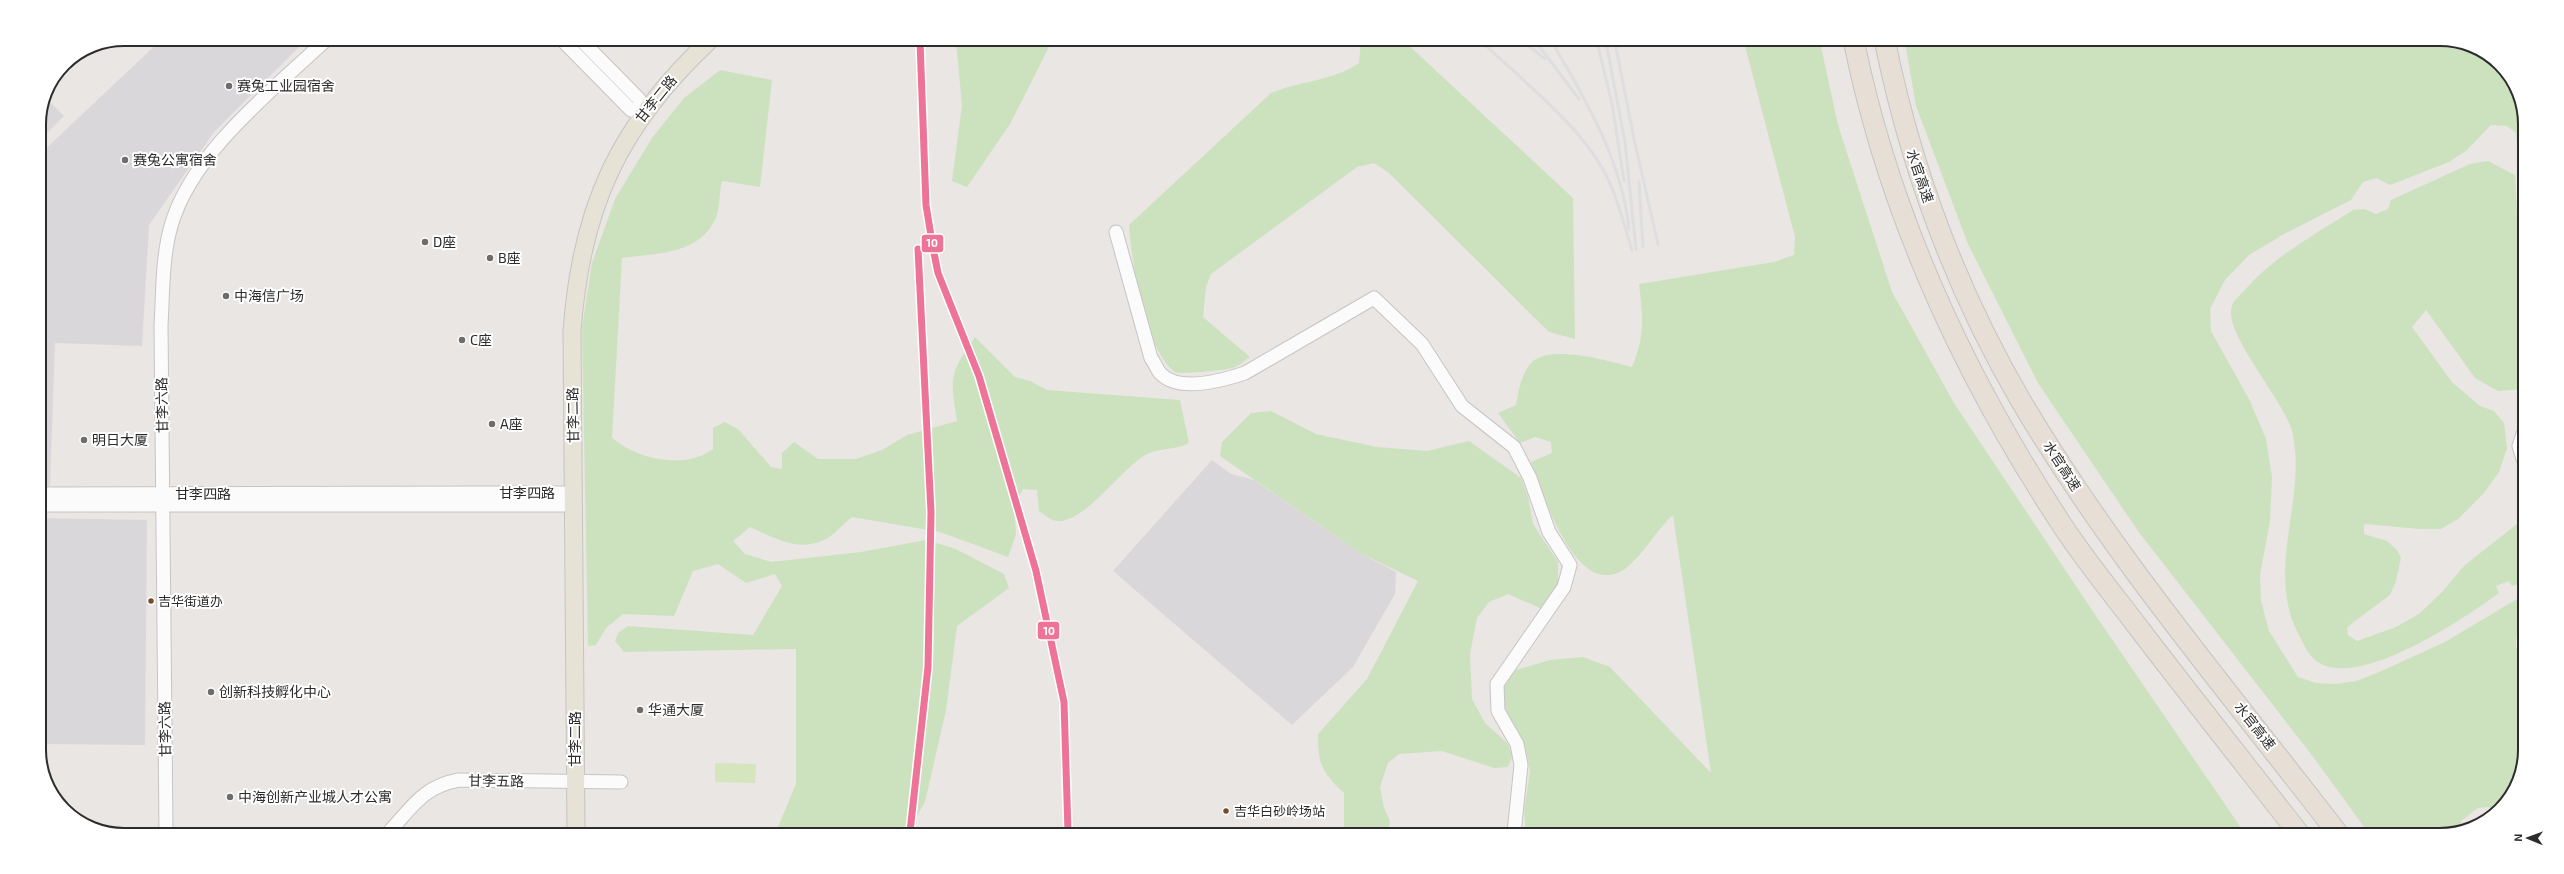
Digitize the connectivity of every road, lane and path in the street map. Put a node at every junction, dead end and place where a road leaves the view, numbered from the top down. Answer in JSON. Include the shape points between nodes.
{"nodes":[{"id":1,"x":320,"y":46,"type":"edge"},
{"id":2,"x":569,"y":46,"type":"edge"},
{"id":3,"x":586,"y":46,"type":"edge"},
{"id":4,"x":688,"y":46,"type":"edge"},
{"id":5,"x":704,"y":46,"type":"edge"},
{"id":6,"x":1855,"y":46,"type":"edge"},
{"id":7,"x":1886,"y":46,"type":"edge"},
{"id":8,"x":638,"y":107,"type":"junction"},
{"id":9,"x":1116,"y":232,"type":"dead end"},
{"id":10,"x":46,"y":494,"type":"edge"},
{"id":11,"x":163,"y":499,"type":"junction"},
{"id":12,"x":567,"y":499,"type":"junction"},
{"id":13,"x":46,"y":505,"type":"edge"},
{"id":14,"x":570,"y":781,"type":"junction"},
{"id":15,"x":621,"y":782,"type":"dead end"},
{"id":16,"x":166,"y":828,"type":"edge"},
{"id":17,"x":393,"y":828,"type":"edge"},
{"id":18,"x":565,"y":828,"type":"edge"},
{"id":19,"x":576,"y":828,"type":"edge"},
{"id":20,"x":1515,"y":828,"type":"edge"},
{"id":21,"x":2295,"y":828,"type":"edge"},
{"id":22,"x":2334,"y":828,"type":"edge"}],
"edges":[{"from":1,"to":11,"type":"street","name":"甘李六路","via":[[219,141],[182,198],[171,226],[164,265],[161,325]]},
{"from":2,"to":8,"type":"street"},
{"from":3,"to":8,"type":"street"},
{"from":4,"to":8,"type":"main road","name":"甘李二路","via":[[661,73]]},
{"from":5,"to":8,"type":"main road","name":"甘李二路"},
{"from":6,"to":21,"type":"highway","name":"水官高速","via":[[1864,90],[1901,213],[1962,352],[2001,423],[2067,532]]},
{"from":7,"to":22,"type":"highway","name":"水官高速","via":[[1909,144],[1928,202],[1961,280],[2020,399],[2092,512]]},
{"from":8,"to":12,"type":"main road","name":"甘李二路","via":[[607,175],[581,254],[572,331]]},
{"from":9,"to":20,"type":"street","via":[[1152,358],[1162,375],[1179,383],[1201,383],[1221,381],[1245,373],[1374,298],[1422,344],[1462,406],[1514,447],[1530,478],[1549,532],[1570,565],[1564,587],[1497,684],[1498,711],[1517,744],[1521,765]]},
{"from":10,"to":11,"type":"street","name":"甘李四路"},
{"from":11,"to":12,"type":"street","name":"甘李四路"},
{"from":11,"to":13,"type":"street","name":"甘李四路"},
{"from":11,"to":16,"type":"street","name":"甘李六路"},
{"from":12,"to":14,"type":"main road","name":"甘李二路"},
{"from":14,"to":15,"type":"street","name":"甘李五路"},
{"from":14,"to":17,"type":"street","name":"甘李五路","via":[[446,782],[423,794]]},
{"from":14,"to":18,"type":"main road","name":"甘李二路"},
{"from":14,"to":19,"type":"main road","name":"甘李二路"}]}
